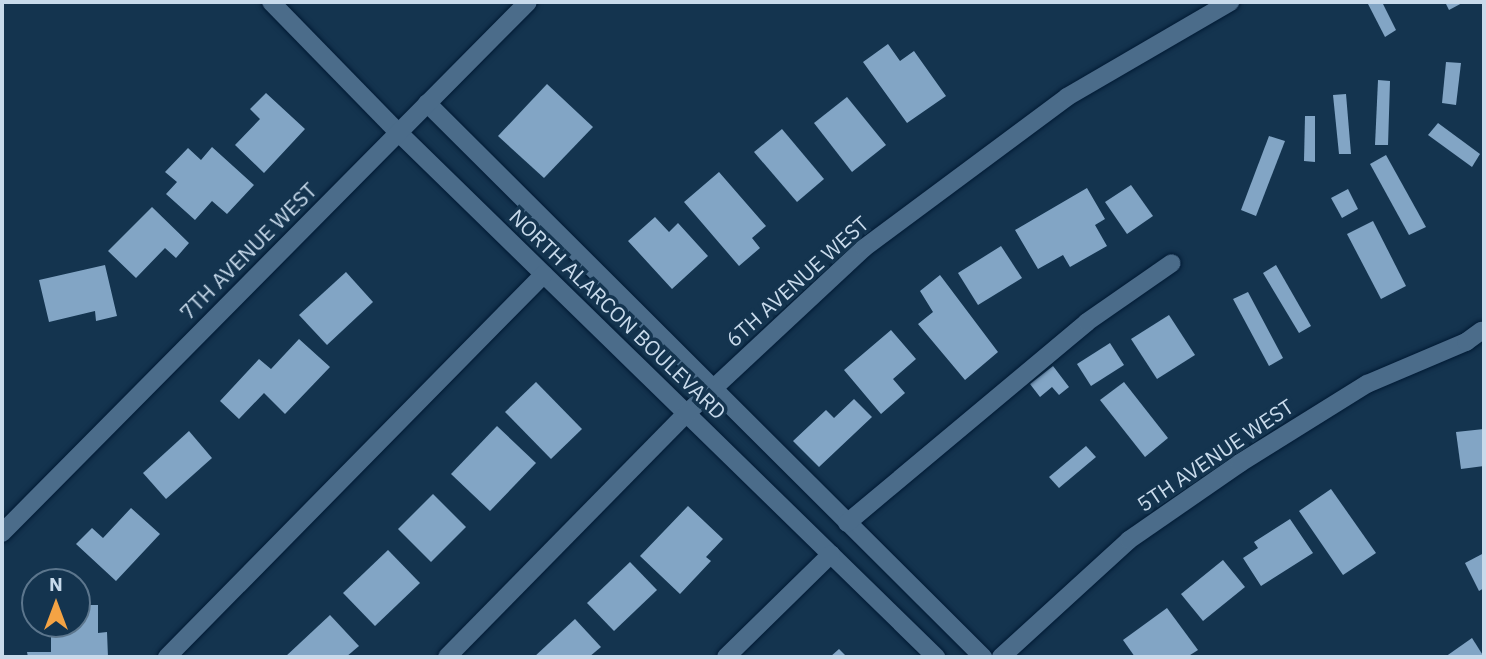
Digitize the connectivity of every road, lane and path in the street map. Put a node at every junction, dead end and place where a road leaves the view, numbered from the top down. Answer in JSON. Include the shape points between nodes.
{"nodes":[{"id":1,"x":271,"y":2,"type":"edge"},
{"id":2,"x":528,"y":2,"type":"edge"},
{"id":3,"x":1230,"y":2,"type":"edge"},
{"id":4,"x":427,"y":103,"type":"junction"},
{"id":5,"x":398,"y":132,"type":"junction"},
{"id":6,"x":1172,"y":263,"type":"dead end"},
{"id":7,"x":544,"y":274,"type":"junction"},
{"id":8,"x":1481,"y":331,"type":"dead end"},
{"id":9,"x":713,"y":388,"type":"junction"},
{"id":10,"x":687,"y":413,"type":"junction"},
{"id":11,"x":847,"y":523,"type":"junction"},
{"id":12,"x":2,"y":533,"type":"edge"},
{"id":13,"x":831,"y":554,"type":"junction"},
{"id":14,"x":167,"y":657,"type":"edge"},
{"id":15,"x":447,"y":657,"type":"edge"},
{"id":16,"x":726,"y":657,"type":"edge"},
{"id":17,"x":936,"y":657,"type":"edge"},
{"id":18,"x":983,"y":657,"type":"edge"},
{"id":19,"x":1001,"y":657,"type":"edge"}],
"edges":[{"from":1,"to":5,"type":"street","name":"NORTH ALARCON BOULEVARD"},
{"from":2,"to":4,"type":"street","name":"7TH AVENUE WEST"},
{"from":3,"to":9,"type":"street","name":"6TH AVENUE WEST","via":[[1067,97],[975,163],[864,248]]},
{"from":4,"to":5,"type":"street","name":"7TH AVENUE WEST"},
{"from":4,"to":9,"type":"street"},
{"from":5,"to":7,"type":"street","name":"NORTH ALARCON BOULEVARD"},
{"from":5,"to":12,"type":"street","name":"7TH AVENUE WEST"},
{"from":6,"to":11,"type":"street","via":[[1087,323]]},
{"from":7,"to":10,"type":"street","name":"NORTH ALARCON BOULEVARD"},
{"from":7,"to":14,"type":"street"},
{"from":8,"to":19,"type":"street","name":"5TH AVENUE WEST","via":[[1466,342],[1367,384],[1240,463],[1129,540]]},
{"from":9,"to":10,"type":"street","name":"6TH AVENUE WEST"},
{"from":9,"to":11,"type":"street"},
{"from":10,"to":13,"type":"street","name":"NORTH ALARCON BOULEVARD"},
{"from":10,"to":15,"type":"street","name":"6TH AVENUE WEST"},
{"from":11,"to":18,"type":"street"},
{"from":13,"to":16,"type":"street"},
{"from":13,"to":17,"type":"street","name":"NORTH ALARCON BOULEVARD"}]}
